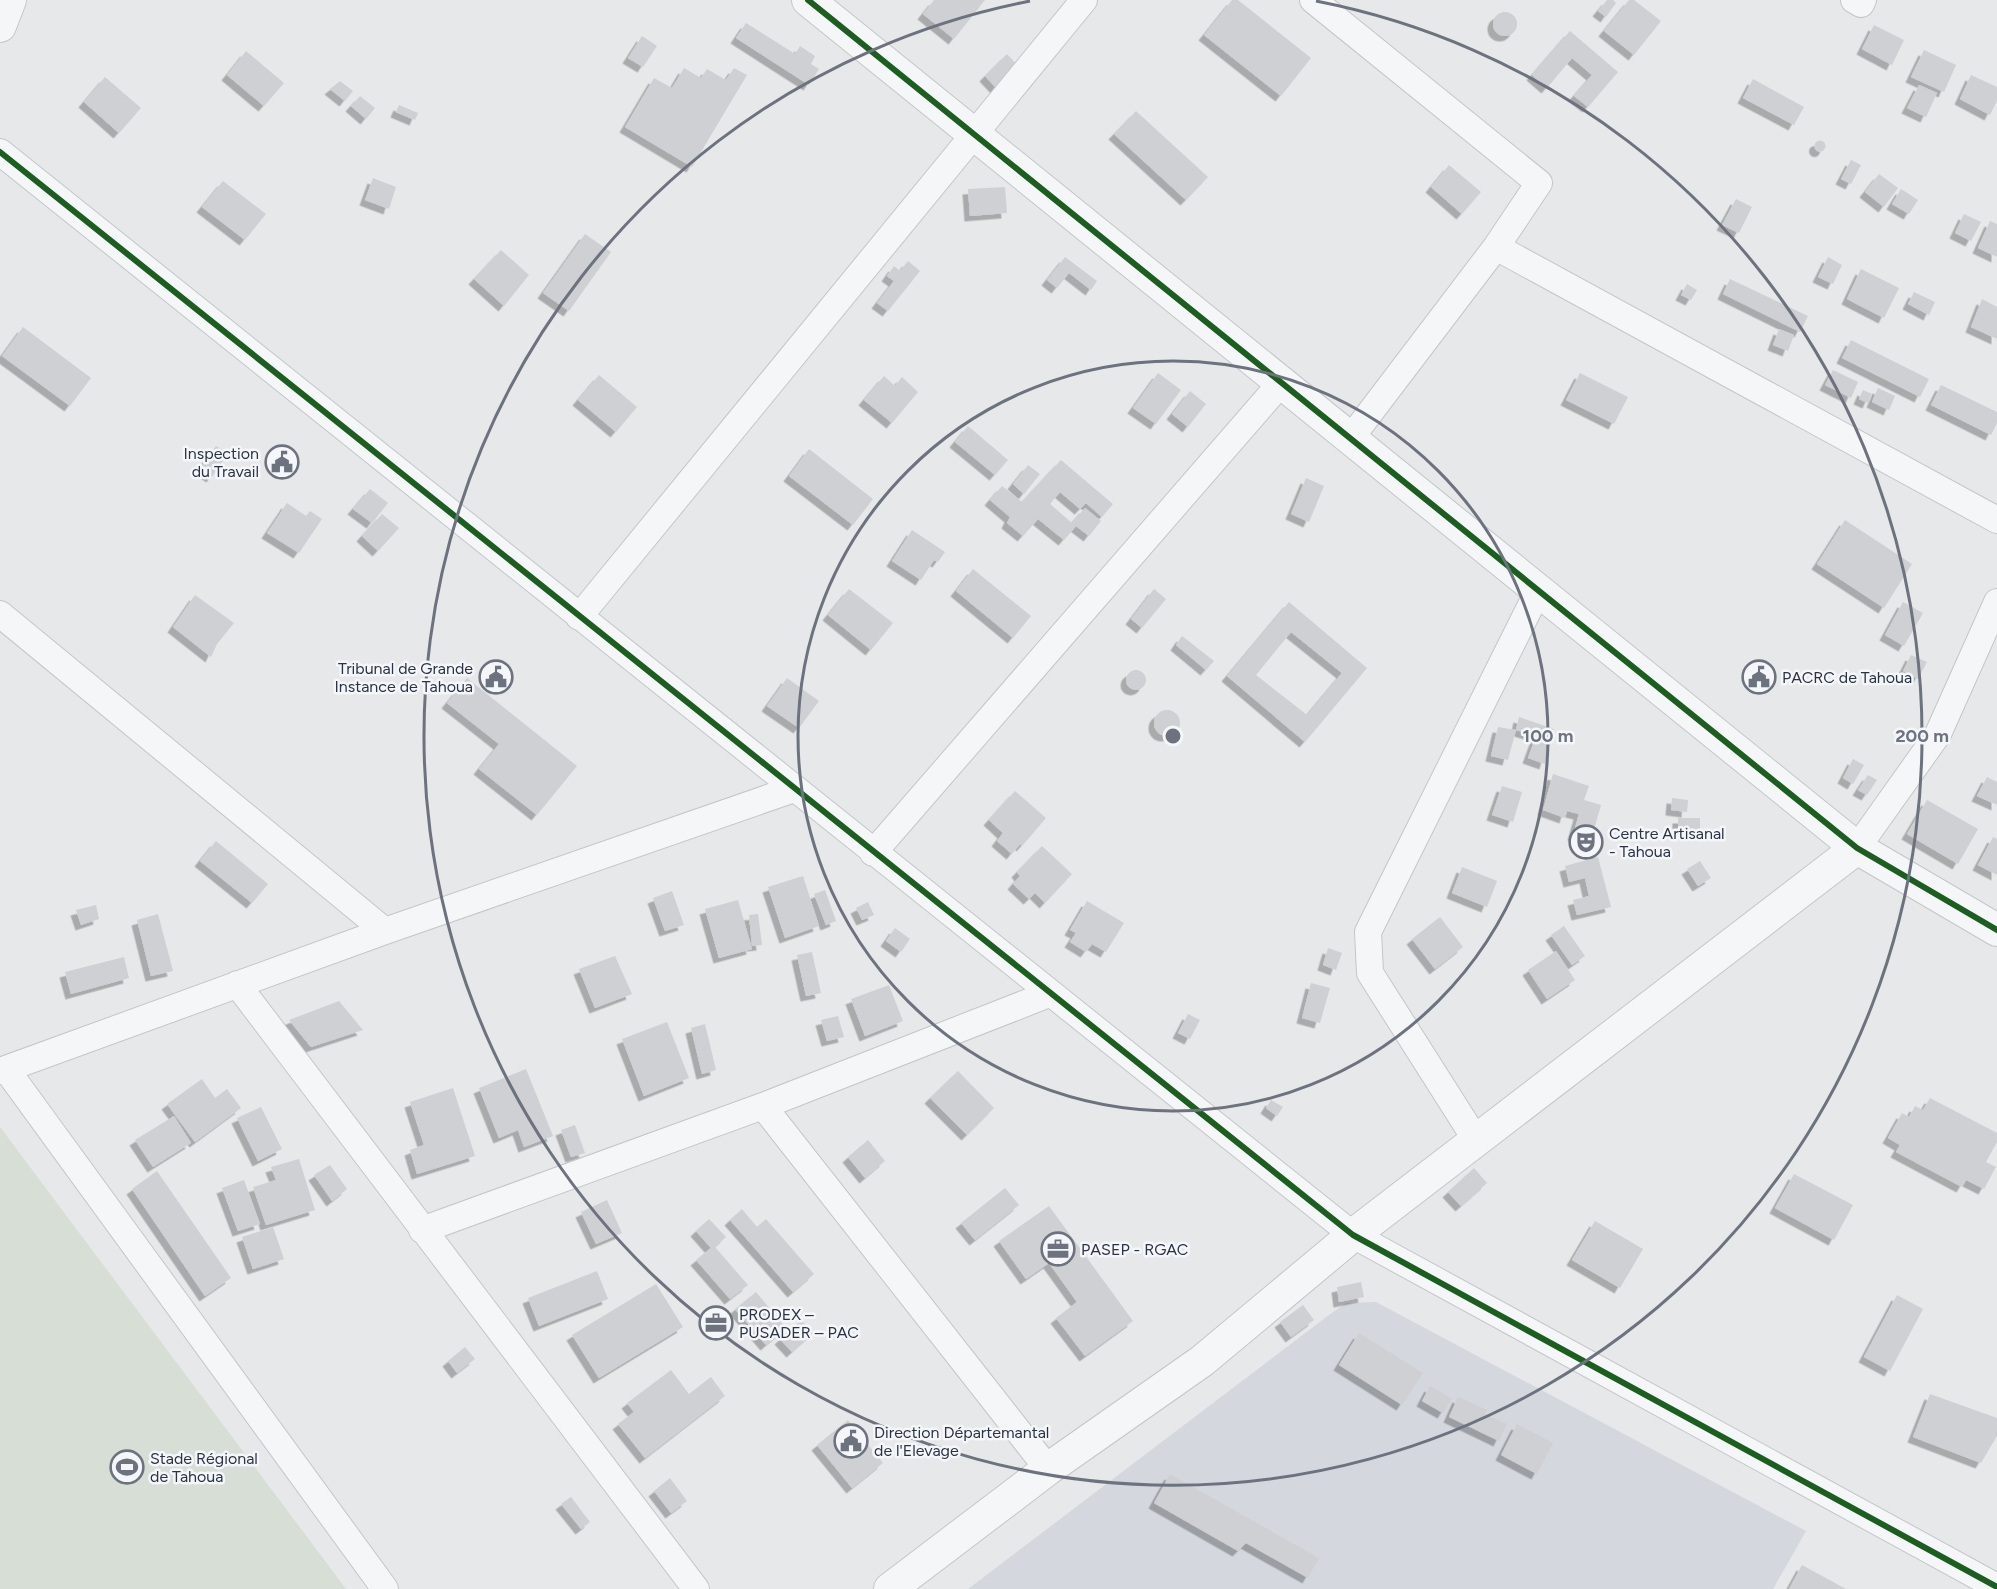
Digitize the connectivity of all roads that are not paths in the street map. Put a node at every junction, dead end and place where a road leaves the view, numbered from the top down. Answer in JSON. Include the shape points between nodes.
{"nodes":[{"id":1,"x":10,"y":0,"type":"edge"},
{"id":2,"x":808,"y":0,"type":"edge"},
{"id":3,"x":1084,"y":0,"type":"edge"},
{"id":4,"x":1313,"y":0,"type":"edge"},
{"id":5,"x":1854,"y":0,"type":"edge"},
{"id":6,"x":1863,"y":0,"type":"edge"},
{"id":7,"x":0,"y":26,"type":"edge"},
{"id":8,"x":974,"y":134,"type":"junction"},
{"id":9,"x":0,"y":152,"type":"edge"},
{"id":10,"x":1496,"y":247,"type":"junction"},
{"id":11,"x":1281,"y":383,"type":"junction"},
{"id":12,"x":1350,"y":439,"type":"junction"},
{"id":13,"x":1997,"y":520,"type":"edge"},
{"id":14,"x":1538,"y":591,"type":"junction"},
{"id":15,"x":1997,"y":602,"type":"edge"},
{"id":16,"x":0,"y":614,"type":"edge"},
{"id":17,"x":579,"y":616,"type":"junction"},
{"id":18,"x":794,"y":789,"type":"junction"},
{"id":19,"x":1857,"y":848,"type":"junction"},
{"id":20,"x":873,"y":853,"type":"junction"},
{"id":21,"x":1997,"y":930,"type":"edge"},
{"id":22,"x":385,"y":931,"type":"junction"},
{"id":23,"x":237,"y":984,"type":"junction"},
{"id":24,"x":1049,"y":994,"type":"junction"},
{"id":25,"x":3,"y":1070,"type":"edge"},
{"id":26,"x":763,"y":1106,"type":"junction"},
{"id":27,"x":1476,"y":1140,"type":"junction"},
{"id":28,"x":422,"y":1230,"type":"junction"},
{"id":29,"x":1353,"y":1235,"type":"junction"},
{"id":30,"x":1048,"y":1468,"type":"junction"},
{"id":31,"x":1997,"y":1587,"type":"edge"},
{"id":32,"x":385,"y":1589,"type":"edge"},
{"id":33,"x":696,"y":1589,"type":"edge"},
{"id":34,"x":890,"y":1589,"type":"edge"}],
"edges":[{"from":1,"to":7,"type":"street"},
{"from":2,"to":8,"type":"street"},
{"from":3,"to":8,"type":"street"},
{"from":4,"to":10,"type":"street","via":[[1539,183]]},
{"from":5,"to":6,"type":"street","via":[[1861,4]]},
{"from":8,"to":11,"type":"street"},
{"from":8,"to":17,"type":"street"},
{"from":9,"to":17,"type":"street"},
{"from":10,"to":12,"type":"street"},
{"from":10,"to":13,"type":"street"},
{"from":11,"to":12,"type":"street"},
{"from":11,"to":20,"type":"street"},
{"from":12,"to":14,"type":"street"},
{"from":14,"to":19,"type":"street"},
{"from":14,"to":27,"type":"street","via":[[1368,932],[1370,973]]},
{"from":15,"to":19,"type":"street","via":[[1938,734]]},
{"from":16,"to":22,"type":"street"},
{"from":17,"to":18,"type":"street"},
{"from":18,"to":20,"type":"street"},
{"from":18,"to":22,"type":"street"},
{"from":19,"to":21,"type":"street"},
{"from":19,"to":27,"type":"street"},
{"from":20,"to":24,"type":"street"},
{"from":22,"to":23,"type":"street"},
{"from":23,"to":25,"type":"street"},
{"from":23,"to":28,"type":"street"},
{"from":24,"to":26,"type":"street"},
{"from":24,"to":29,"type":"street"},
{"from":25,"to":32,"type":"street"},
{"from":26,"to":28,"type":"street"},
{"from":26,"to":30,"type":"street"},
{"from":27,"to":29,"type":"street"},
{"from":28,"to":33,"type":"street"},
{"from":29,"to":30,"type":"street","via":[[1202,1361]]},
{"from":29,"to":31,"type":"street"},
{"from":30,"to":34,"type":"street"}]}
